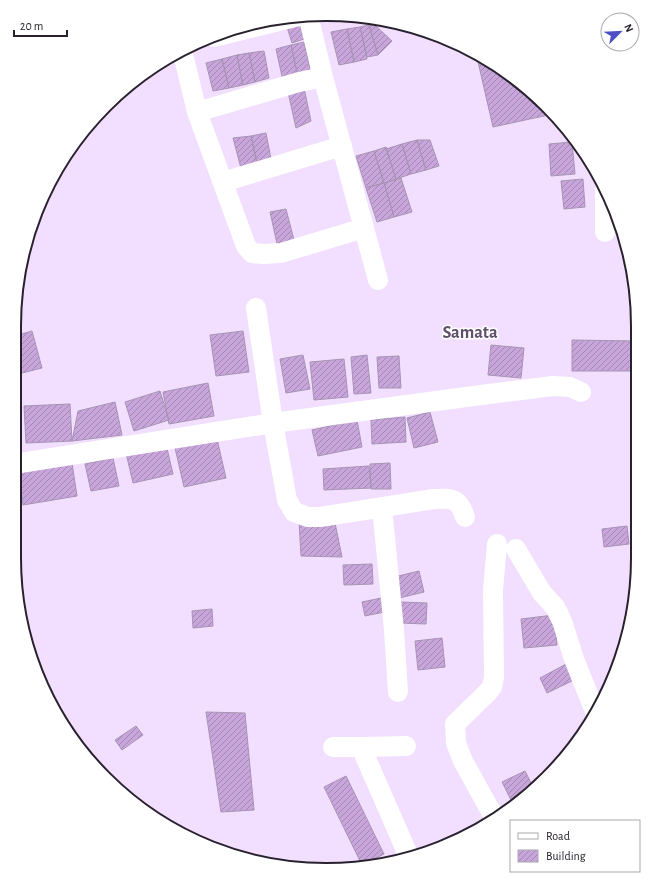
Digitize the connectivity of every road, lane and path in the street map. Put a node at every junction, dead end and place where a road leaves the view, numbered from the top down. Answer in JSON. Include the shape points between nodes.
{"nodes":[{"id":1,"x":310,"y":22,"type":"edge"},
{"id":2,"x":184,"y":56,"type":"edge"},
{"id":3,"x":323,"y":77,"type":"junction"},
{"id":4,"x":197,"y":112,"type":"junction"},
{"id":5,"x":342,"y":146,"type":"junction"},
{"id":6,"x":223,"y":182,"type":"junction"},
{"id":7,"x":605,"y":202,"type":"edge"},
{"id":8,"x":364,"y":228,"type":"junction"},
{"id":9,"x":605,"y":232,"type":"dead end"},
{"id":10,"x":378,"y":280,"type":"dead end"},
{"id":11,"x":256,"y":308,"type":"dead end"},
{"id":12,"x":581,"y":392,"type":"dead end"},
{"id":13,"x":273,"y":423,"type":"junction"},
{"id":14,"x":21,"y":463,"type":"edge"},
{"id":15,"x":382,"y":507,"type":"junction"},
{"id":16,"x":465,"y":517,"type":"dead end"},
{"id":17,"x":497,"y":544,"type":"dead end"},
{"id":18,"x":516,"y":549,"type":"dead end"},
{"id":19,"x":398,"y":692,"type":"dead end"},
{"id":20,"x":593,"y":706,"type":"edge"},
{"id":21,"x":406,"y":746,"type":"dead end"},
{"id":22,"x":361,"y":747,"type":"junction"},
{"id":23,"x":333,"y":748,"type":"dead end"},
{"id":24,"x":492,"y":814,"type":"edge"},
{"id":25,"x":407,"y":852,"type":"edge"}],
"edges":[{"from":1,"to":3,"type":"street"},
{"from":2,"to":4,"type":"street"},
{"from":3,"to":4,"type":"street"},
{"from":3,"to":5,"type":"street"},
{"from":4,"to":6,"type":"street"},
{"from":5,"to":6,"type":"street"},
{"from":5,"to":8,"type":"street"},
{"from":6,"to":8,"type":"street","via":[[246,246],[252,253],[281,253]]},
{"from":7,"to":9,"type":"street"},
{"from":8,"to":10,"type":"street"},
{"from":11,"to":13,"type":"street"},
{"from":12,"to":13,"type":"street","via":[[570,387],[553,386]]},
{"from":13,"to":14,"type":"street"},
{"from":13,"to":15,"type":"street","via":[[287,500],[294,512],[308,517],[320,517]]},
{"from":15,"to":16,"type":"street","via":[[434,499],[453,499],[462,507]]},
{"from":15,"to":19,"type":"street"},
{"from":17,"to":24,"type":"street","via":[[493,590],[492,687],[455,724],[456,743],[463,761]]},
{"from":18,"to":20,"type":"street","via":[[542,593],[555,607]]},
{"from":21,"to":22,"type":"street"},
{"from":22,"to":23,"type":"street"},
{"from":22,"to":25,"type":"street"}]}
